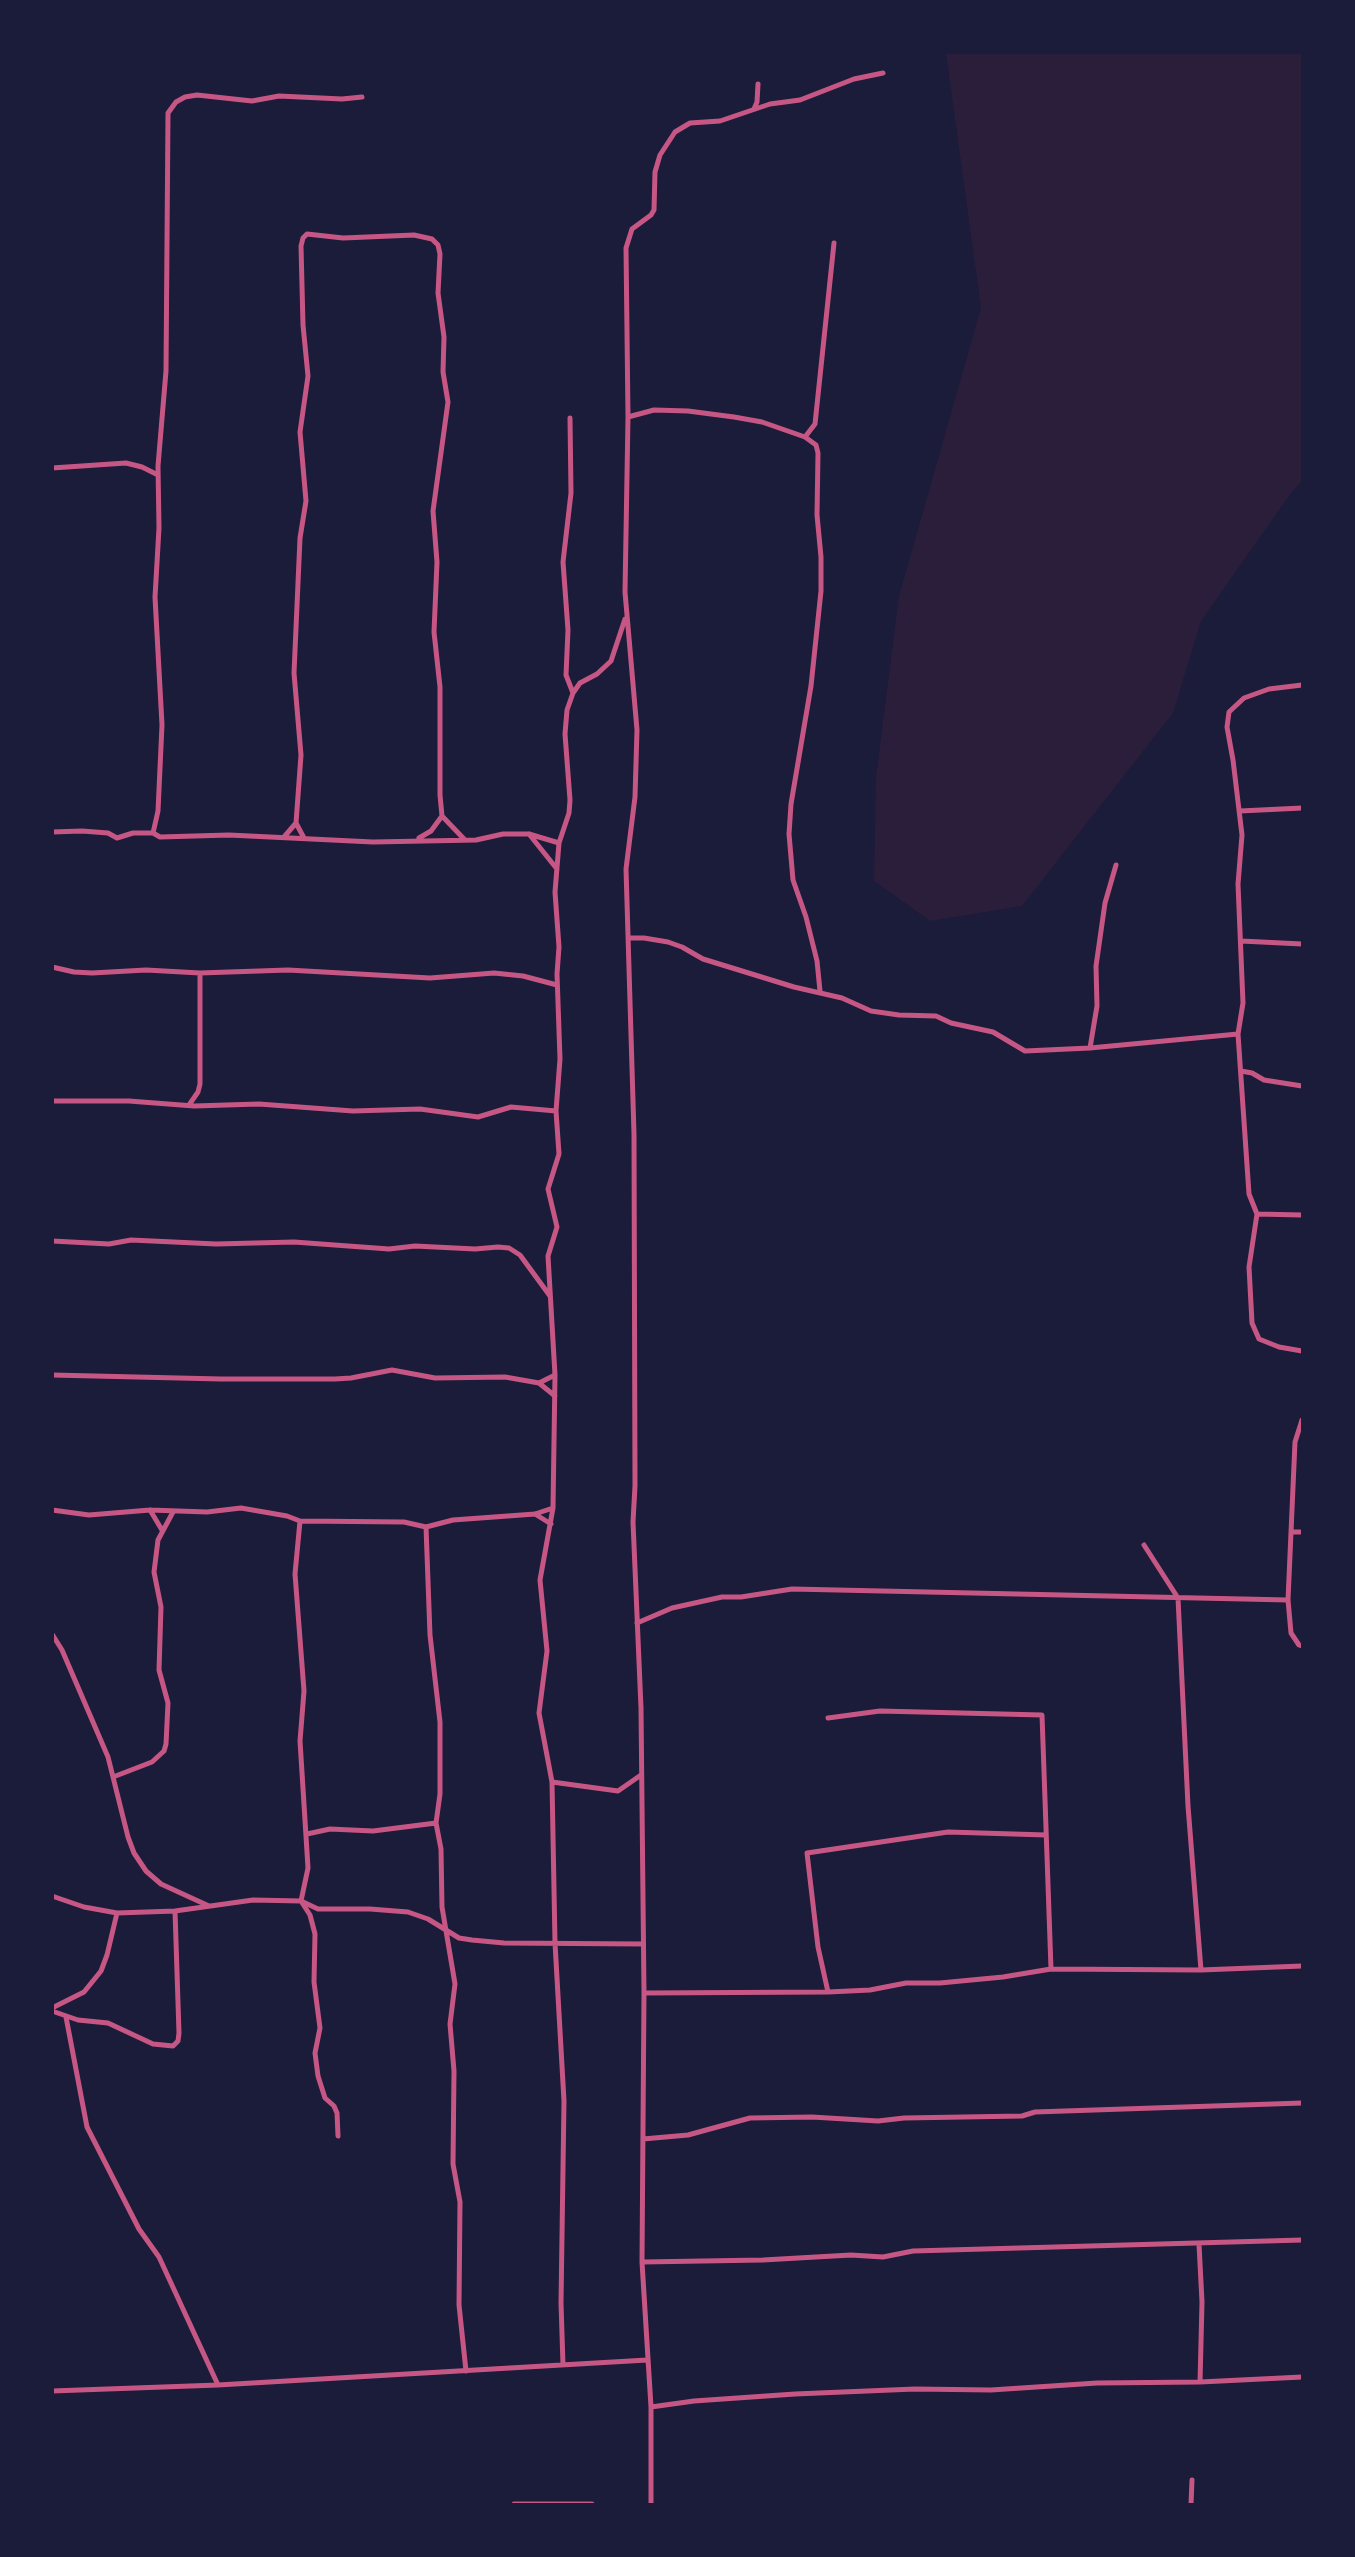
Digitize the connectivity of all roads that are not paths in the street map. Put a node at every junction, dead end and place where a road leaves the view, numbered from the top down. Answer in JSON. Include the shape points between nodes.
{"nodes":[{"id":1,"x":883,"y":73,"type":"dead end"},
{"id":2,"x":758,"y":84,"type":"dead end"},
{"id":3,"x":362,"y":97,"type":"dead end"},
{"id":4,"x":754,"y":109,"type":"junction"},
{"id":5,"x":834,"y":243,"type":"dead end"},
{"id":6,"x":628,"y":417,"type":"junction"},
{"id":7,"x":570,"y":418,"type":"dead end"},
{"id":8,"x":805,"y":437,"type":"junction"},
{"id":9,"x":52,"y":468,"type":"edge"},
{"id":10,"x":158,"y":475,"type":"junction"},
{"id":11,"x":626,"y":616,"type":"junction"},
{"id":12,"x":617,"y":640,"type":"junction"},
{"id":13,"x":630,"y":646,"type":"junction"},
{"id":14,"x":1303,"y":685,"type":"edge"},
{"id":15,"x":573,"y":693,"type":"junction"},
{"id":16,"x":1303,"y":808,"type":"edge"},
{"id":17,"x":1240,"y":811,"type":"junction"},
{"id":18,"x":442,"y":816,"type":"junction"},
{"id":19,"x":296,"y":823,"type":"junction"},
{"id":20,"x":52,"y":832,"type":"edge"},
{"id":21,"x":153,"y":833,"type":"junction"},
{"id":22,"x":529,"y":834,"type":"junction"},
{"id":23,"x":284,"y":837,"type":"junction"},
{"id":24,"x":304,"y":838,"type":"junction"},
{"id":25,"x":416,"y":839,"type":"junction"},
{"id":26,"x":465,"y":840,"type":"junction"},
{"id":27,"x":559,"y":843,"type":"junction"},
{"id":28,"x":1116,"y":865,"type":"dead end"},
{"id":29,"x":557,"y":869,"type":"junction"},
{"id":30,"x":629,"y":938,"type":"junction"},
{"id":31,"x":1241,"y":941,"type":"junction"},
{"id":32,"x":1303,"y":944,"type":"edge"},
{"id":33,"x":52,"y":967,"type":"edge"},
{"id":34,"x":200,"y":973,"type":"junction"},
{"id":35,"x":557,"y":985,"type":"junction"},
{"id":36,"x":820,"y":991,"type":"junction"},
{"id":37,"x":1238,"y":1034,"type":"junction"},
{"id":38,"x":1090,"y":1048,"type":"junction"},
{"id":39,"x":1241,"y":1071,"type":"junction"},
{"id":40,"x":1303,"y":1086,"type":"edge"},
{"id":41,"x":52,"y":1101,"type":"edge"},
{"id":42,"x":189,"y":1105,"type":"junction"},
{"id":43,"x":556,"y":1111,"type":"junction"},
{"id":44,"x":1257,"y":1214,"type":"junction"},
{"id":45,"x":1303,"y":1215,"type":"edge"},
{"id":46,"x":52,"y":1241,"type":"edge"},
{"id":47,"x":551,"y":1297,"type":"junction"},
{"id":48,"x":1303,"y":1351,"type":"edge"},
{"id":49,"x":52,"y":1375,"type":"edge"},
{"id":50,"x":555,"y":1375,"type":"junction"},
{"id":51,"x":539,"y":1382,"type":"junction"},
{"id":52,"x":555,"y":1396,"type":"junction"},
{"id":53,"x":1303,"y":1420,"type":"edge"},
{"id":54,"x":553,"y":1508,"type":"junction"},
{"id":55,"x":52,"y":1510,"type":"edge"},
{"id":56,"x":150,"y":1510,"type":"junction"},
{"id":57,"x":173,"y":1512,"type":"junction"},
{"id":58,"x":535,"y":1514,"type":"junction"},
{"id":59,"x":300,"y":1521,"type":"junction"},
{"id":60,"x":551,"y":1524,"type":"junction"},
{"id":61,"x":426,"y":1527,"type":"junction"},
{"id":62,"x":162,"y":1530,"type":"junction"},
{"id":63,"x":1291,"y":1532,"type":"junction"},
{"id":64,"x":1303,"y":1532,"type":"edge"},
{"id":65,"x":1144,"y":1545,"type":"dead end"},
{"id":66,"x":1178,"y":1598,"type":"junction"},
{"id":67,"x":1288,"y":1600,"type":"junction"},
{"id":68,"x":637,"y":1623,"type":"junction"},
{"id":69,"x":52,"y":1634,"type":"edge"},
{"id":70,"x":1303,"y":1646,"type":"edge"},
{"id":71,"x":828,"y":1718,"type":"dead end"},
{"id":72,"x":641,"y":1775,"type":"junction"},
{"id":73,"x":113,"y":1777,"type":"junction"},
{"id":74,"x":552,"y":1782,"type":"junction"},
{"id":75,"x":436,"y":1823,"type":"junction"},
{"id":76,"x":307,"y":1834,"type":"junction"},
{"id":77,"x":1046,"y":1835,"type":"junction"},
{"id":78,"x":52,"y":1896,"type":"edge"},
{"id":79,"x":300,"y":1901,"type":"junction"},
{"id":80,"x":209,"y":1906,"type":"junction"},
{"id":81,"x":175,"y":1912,"type":"junction"},
{"id":82,"x":117,"y":1913,"type":"junction"},
{"id":83,"x":447,"y":1931,"type":"junction"},
{"id":84,"x":555,"y":1943,"type":"junction"},
{"id":85,"x":643,"y":1944,"type":"junction"},
{"id":86,"x":1303,"y":1966,"type":"edge"},
{"id":87,"x":1051,"y":1969,"type":"junction"},
{"id":88,"x":1201,"y":1970,"type":"junction"},
{"id":89,"x":828,"y":1992,"type":"junction"},
{"id":90,"x":644,"y":1993,"type":"junction"},
{"id":91,"x":52,"y":2010,"type":"edge"},
{"id":92,"x":66,"y":2017,"type":"junction"},
{"id":93,"x":1303,"y":2103,"type":"edge"},
{"id":94,"x":338,"y":2136,"type":"dead end"},
{"id":95,"x":643,"y":2139,"type":"junction"},
{"id":96,"x":1303,"y":2240,"type":"edge"},
{"id":97,"x":1199,"y":2244,"type":"junction"},
{"id":98,"x":642,"y":2262,"type":"junction"},
{"id":99,"x":647,"y":2360,"type":"junction"},
{"id":100,"x":563,"y":2365,"type":"junction"},
{"id":101,"x":466,"y":2371,"type":"junction"},
{"id":102,"x":1303,"y":2377,"type":"edge"},
{"id":103,"x":1200,"y":2382,"type":"junction"},
{"id":104,"x":218,"y":2385,"type":"junction"},
{"id":105,"x":52,"y":2391,"type":"edge"},
{"id":106,"x":651,"y":2407,"type":"junction"},
{"id":107,"x":1192,"y":2480,"type":"dead end"},
{"id":108,"x":514,"y":2504,"type":"edge"},
{"id":109,"x":578,"y":2504,"type":"edge"},
{"id":110,"x":592,"y":2504,"type":"edge"},
{"id":111,"x":651,"y":2504,"type":"edge"},
{"id":112,"x":1191,"y":2504,"type":"edge"}],
"edges":[{"from":1,"to":4,"type":"street","via":[[829,86],[800,100]]},
{"from":2,"to":4,"type":"street"},
{"from":3,"to":10,"type":"street","via":[[279,96],[252,101],[197,95],[170,107],[166,124],[166,371]]},
{"from":4,"to":6,"type":"street","via":[[720,121],[690,124],[675,132],[660,155],[654,210],[632,229],[626,248]]},
{"from":5,"to":8,"type":"street","via":[[814,424]]},
{"from":6,"to":8,"type":"street","via":[[654,410],[688,411],[762,422]]},
{"from":6,"to":11,"type":"street"},
{"from":7,"to":15,"type":"street","via":[[571,493],[563,562],[566,675]]},
{"from":8,"to":36,"type":"street","via":[[818,453],[821,591],[789,834],[793,880],[817,961]]},
{"from":9,"to":10,"type":"street","via":[[126,463]]},
{"from":10,"to":21,"type":"street","via":[[155,597],[162,725]]},
{"from":11,"to":12,"type":"street"},
{"from":11,"to":13,"type":"street"},
{"from":12,"to":13,"type":"street"},
{"from":12,"to":15,"type":"street","via":[[611,662]]},
{"from":13,"to":30,"type":"street","via":[[637,730],[626,869]]},
{"from":14,"to":17,"type":"street","via":[[1258,692],[1229,712],[1227,727]]},
{"from":15,"to":27,"type":"street","via":[[565,734],[569,813]]},
{"from":16,"to":17,"type":"street"},
{"from":17,"to":31,"type":"street"},
{"from":18,"to":19,"type":"street","via":[[433,510],[448,412],[438,293],[440,254],[425,236],[307,234],[301,246],[308,376],[300,432],[306,501],[293,673],[300,755]]},
{"from":18,"to":25,"type":"street","via":[[431,831]]},
{"from":18,"to":26,"type":"street"},
{"from":19,"to":23,"type":"street"},
{"from":19,"to":24,"type":"street"},
{"from":20,"to":21,"type":"street","via":[[107,833],[117,838]]},
{"from":21,"to":23,"type":"street","via":[[160,837]]},
{"from":22,"to":26,"type":"street"},
{"from":22,"to":27,"type":"street"},
{"from":22,"to":29,"type":"street"},
{"from":23,"to":24,"type":"street"},
{"from":24,"to":25,"type":"street"},
{"from":25,"to":26,"type":"street"},
{"from":27,"to":29,"type":"street"},
{"from":28,"to":38,"type":"street","via":[[1105,903]]},
{"from":29,"to":35,"type":"street"},
{"from":30,"to":36,"type":"street","via":[[668,942],[703,959]]},
{"from":30,"to":68,"type":"street"},
{"from":31,"to":32,"type":"street"},
{"from":31,"to":37,"type":"street","via":[[1243,1003]]},
{"from":33,"to":34,"type":"street","via":[[92,973]]},
{"from":34,"to":35,"type":"street","via":[[288,970],[429,978],[494,973]]},
{"from":34,"to":42,"type":"street","via":[[200,1084]]},
{"from":35,"to":43,"type":"street"},
{"from":36,"to":38,"type":"street","via":[[878,1012],[936,1016],[993,1032],[1025,1051]]},
{"from":37,"to":38,"type":"street"},
{"from":37,"to":39,"type":"street"},
{"from":39,"to":40,"type":"street"},
{"from":39,"to":44,"type":"street","via":[[1248,1194]]},
{"from":41,"to":42,"type":"street"},
{"from":42,"to":43,"type":"street","via":[[420,1109],[478,1117],[511,1107]]},
{"from":43,"to":47,"type":"street","via":[[559,1154],[548,1189],[557,1227],[548,1256]]},
{"from":44,"to":45,"type":"street"},
{"from":44,"to":48,"type":"street","via":[[1250,1267],[1252,1323],[1259,1339]]},
{"from":46,"to":47,"type":"street","via":[[294,1241],[388,1249],[509,1248],[520,1255]]},
{"from":47,"to":50,"type":"street"},
{"from":49,"to":51,"type":"street","via":[[351,1378],[392,1370],[435,1378],[505,1377]]},
{"from":50,"to":51,"type":"street"},
{"from":50,"to":52,"type":"street"},
{"from":51,"to":52,"type":"street"},
{"from":52,"to":54,"type":"street"},
{"from":53,"to":63,"type":"street","via":[[1295,1442]]},
{"from":54,"to":58,"type":"street"},
{"from":54,"to":60,"type":"street"},
{"from":55,"to":56,"type":"street","via":[[89,1515]]},
{"from":56,"to":57,"type":"street"},
{"from":56,"to":62,"type":"street"},
{"from":57,"to":59,"type":"street","via":[[241,1508]]},
{"from":57,"to":62,"type":"street"},
{"from":58,"to":60,"type":"street"},
{"from":58,"to":61,"type":"street","via":[[468,1518]]},
{"from":59,"to":61,"type":"street","via":[[404,1522]]},
{"from":59,"to":76,"type":"street","via":[[295,1574],[304,1691],[300,1741]]},
{"from":60,"to":74,"type":"street","via":[[540,1580],[547,1651],[539,1713]]},
{"from":61,"to":75,"type":"street","via":[[430,1635],[440,1722]]},
{"from":62,"to":73,"type":"street","via":[[154,1572],[160,1607],[159,1670],[168,1703],[166,1744],[152,1762]]},
{"from":63,"to":64,"type":"street"},
{"from":63,"to":67,"type":"street"},
{"from":65,"to":66,"type":"street"},
{"from":66,"to":67,"type":"street"},
{"from":66,"to":68,"type":"street","via":[[792,1589],[722,1597],[672,1608]]},
{"from":66,"to":88,"type":"street"},
{"from":67,"to":70,"type":"street","via":[[1291,1633]]},
{"from":68,"to":72,"type":"street"},
{"from":69,"to":73,"type":"street","via":[[100,1737]]},
{"from":71,"to":77,"type":"street","via":[[880,1711],[1042,1715]]},
{"from":72,"to":74,"type":"street","via":[[618,1791]]},
{"from":72,"to":85,"type":"street"},
{"from":73,"to":80,"type":"street","via":[[128,1836],[146,1871],[161,1884]]},
{"from":74,"to":84,"type":"street"},
{"from":75,"to":76,"type":"street"},
{"from":75,"to":83,"type":"street"},
{"from":76,"to":79,"type":"street","via":[[308,1868]]},
{"from":77,"to":87,"type":"street"},
{"from":77,"to":89,"type":"street","via":[[948,1832],[807,1853]]},
{"from":78,"to":82,"type":"street"},
{"from":79,"to":80,"type":"street","via":[[253,1900]]},
{"from":79,"to":83,"type":"street","via":[[318,1909],[408,1912]]},
{"from":79,"to":94,"type":"street","via":[[316,1934],[314,1982],[320,2028],[315,2053],[325,2098],[337,2113]]},
{"from":80,"to":81,"type":"street"},
{"from":81,"to":82,"type":"street"},
{"from":81,"to":92,"type":"street","via":[[178,2041],[173,2046],[160,2046],[108,2023]]},
{"from":82,"to":91,"type":"street","via":[[101,1971],[84,1992]]},
{"from":83,"to":84,"type":"street","via":[[459,1938],[483,1941]]},
{"from":83,"to":101,"type":"street","via":[[455,1984],[450,2024],[453,2164],[460,2202],[459,2305]]},
{"from":84,"to":85,"type":"street"},
{"from":84,"to":100,"type":"street","via":[[564,2101]]},
{"from":85,"to":90,"type":"street"},
{"from":86,"to":88,"type":"street"},
{"from":87,"to":88,"type":"street"},
{"from":87,"to":89,"type":"street"},
{"from":89,"to":90,"type":"street"},
{"from":90,"to":95,"type":"street"},
{"from":91,"to":92,"type":"street"},
{"from":92,"to":104,"type":"street","via":[[87,2127],[139,2229],[159,2257]]},
{"from":93,"to":95,"type":"street","via":[[878,2121],[750,2119],[688,2135]]},
{"from":95,"to":98,"type":"street"},
{"from":96,"to":97,"type":"street"},
{"from":97,"to":98,"type":"street"},
{"from":97,"to":103,"type":"street"},
{"from":98,"to":99,"type":"street"},
{"from":99,"to":100,"type":"street"},
{"from":99,"to":106,"type":"street"},
{"from":100,"to":101,"type":"street"},
{"from":101,"to":104,"type":"street"},
{"from":102,"to":103,"type":"street"},
{"from":103,"to":106,"type":"street","via":[[795,2393]]},
{"from":104,"to":105,"type":"street"},
{"from":106,"to":111,"type":"street"},
{"from":107,"to":112,"type":"street"},
{"from":108,"to":109,"type":"street"},
{"from":109,"to":110,"type":"street"}]}
